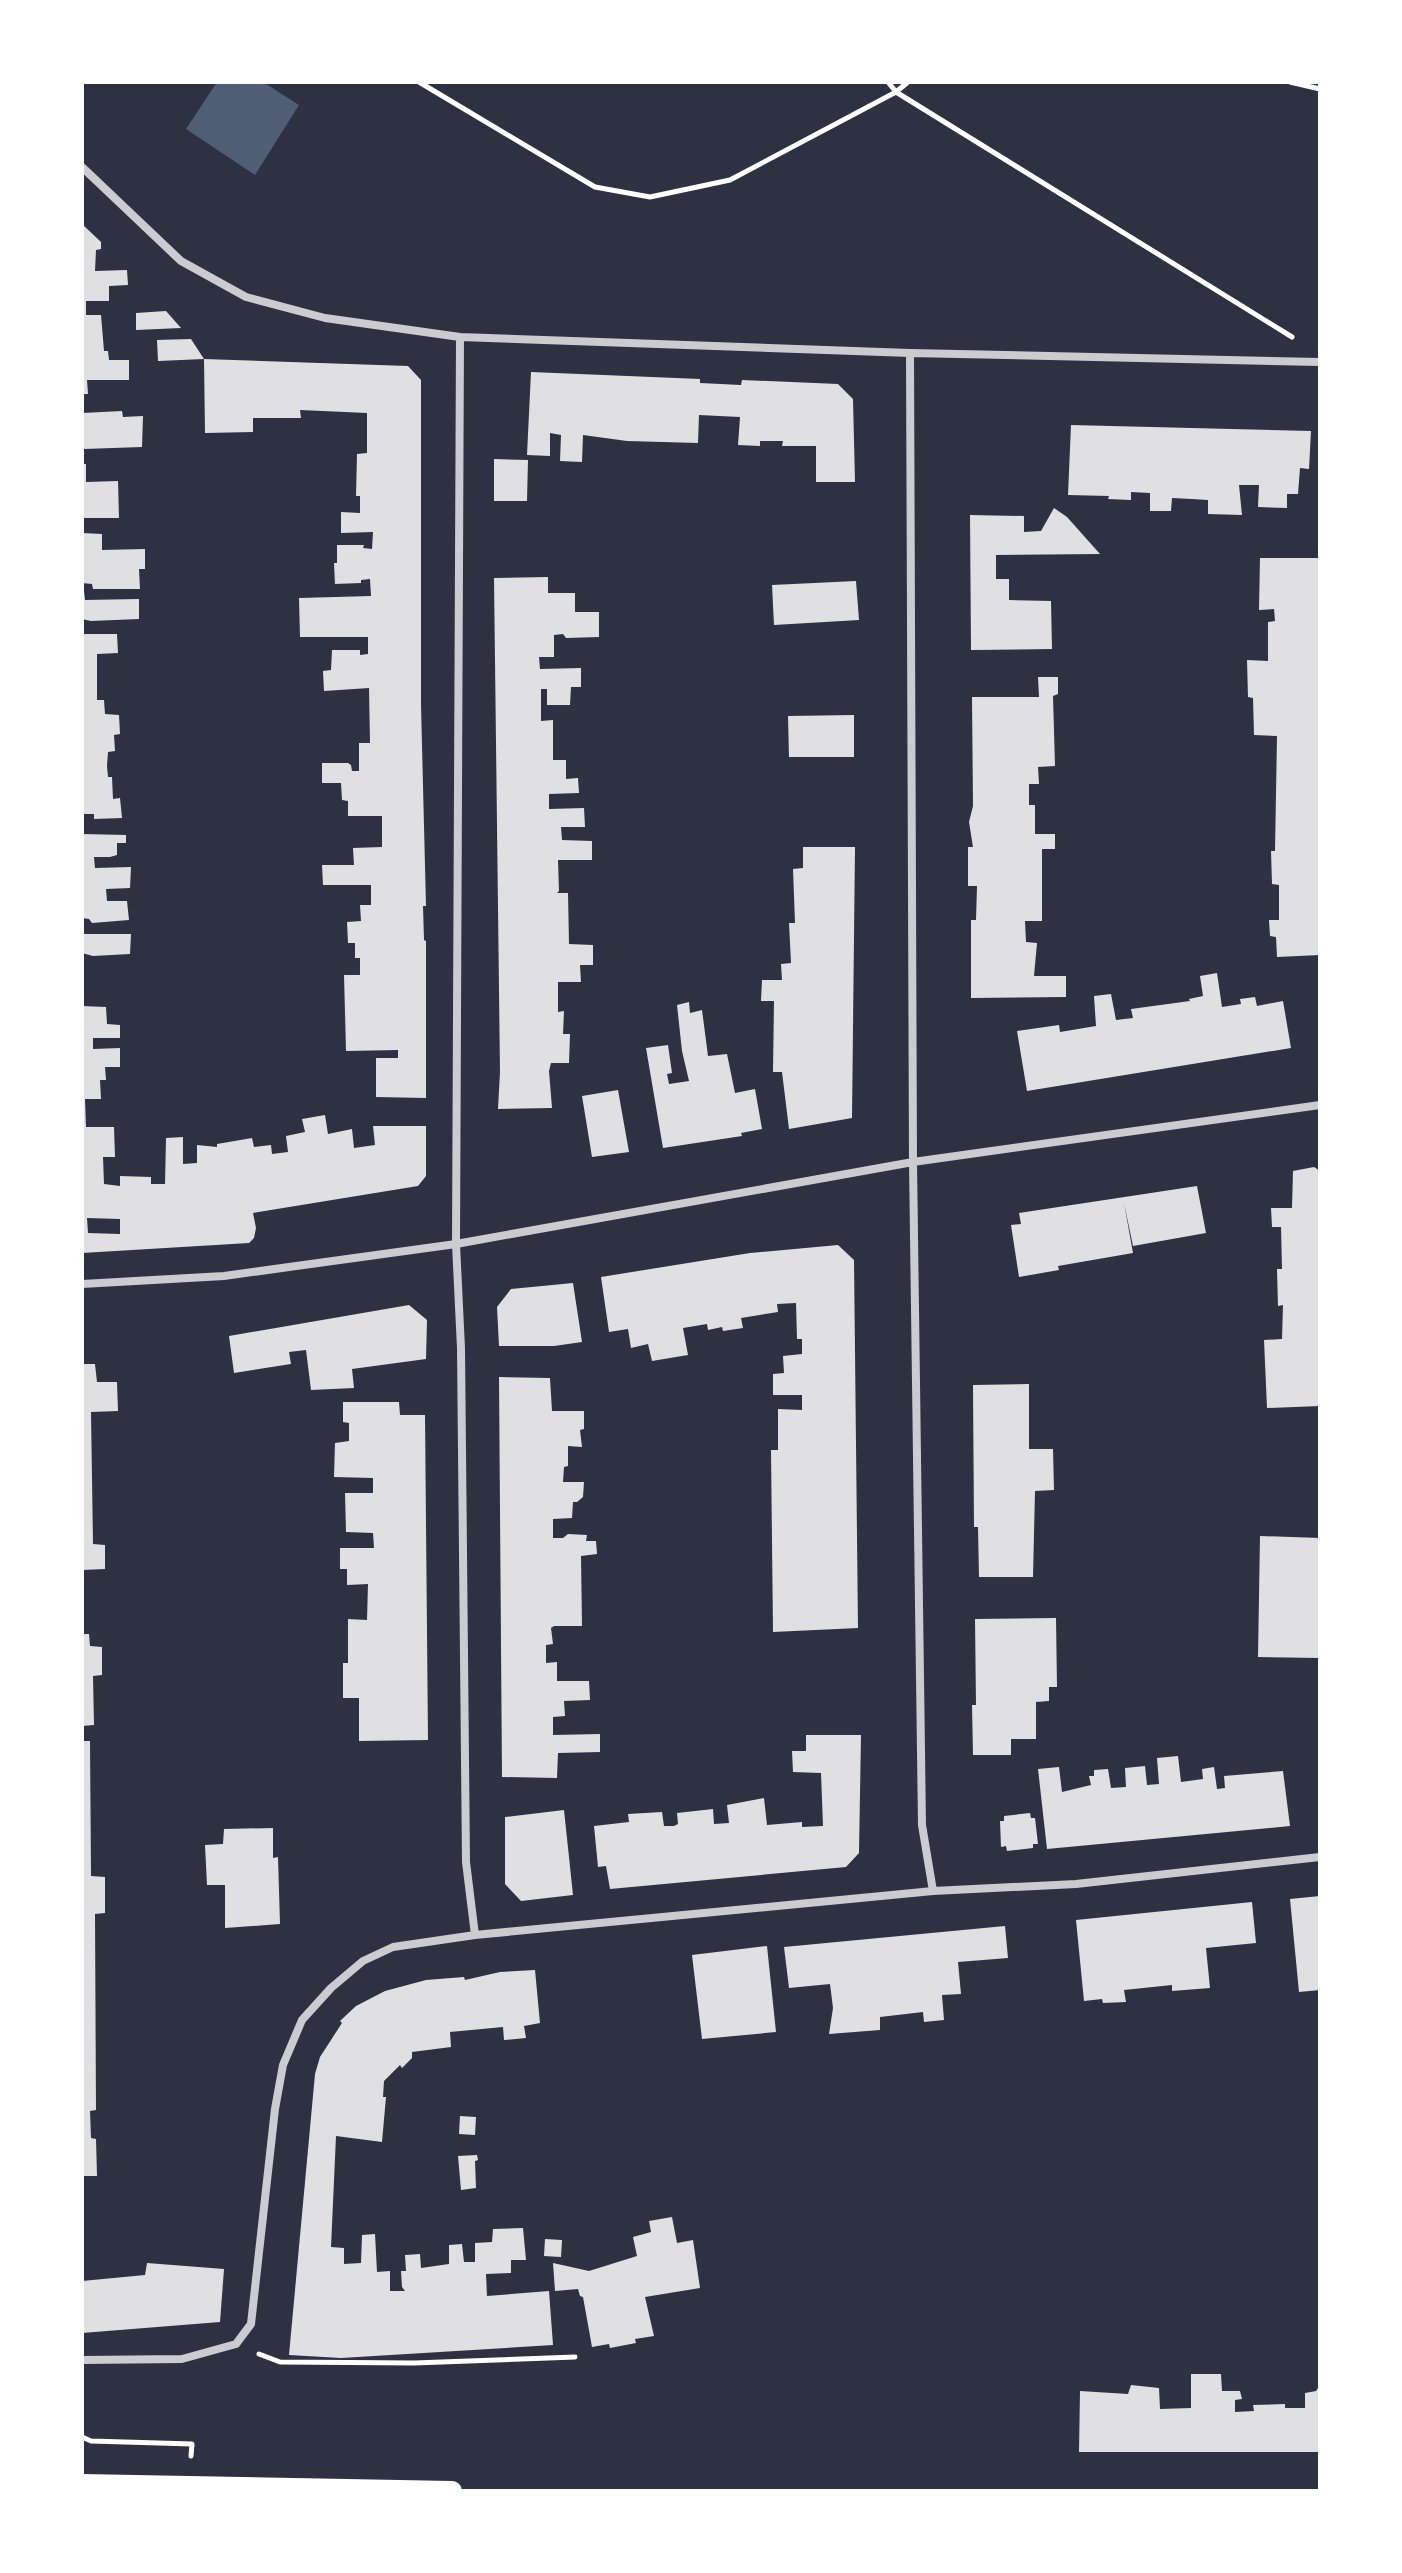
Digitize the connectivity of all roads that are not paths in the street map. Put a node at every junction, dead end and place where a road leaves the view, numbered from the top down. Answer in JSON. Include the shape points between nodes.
{"nodes":[{"id":1,"x":82,"y":167,"type":"edge"},
{"id":2,"x":460,"y":337,"type":"junction"},
{"id":3,"x":910,"y":353,"type":"junction"},
{"id":4,"x":1317,"y":361,"type":"edge"},
{"id":5,"x":1320,"y":1105,"type":"edge"},
{"id":6,"x":913,"y":1162,"type":"junction"},
{"id":7,"x":456,"y":1244,"type":"junction"},
{"id":8,"x":82,"y":1284,"type":"edge"},
{"id":9,"x":1320,"y":1857,"type":"edge"},
{"id":10,"x":933,"y":1891,"type":"junction"},
{"id":11,"x":475,"y":1935,"type":"junction"},
{"id":12,"x":82,"y":2360,"type":"edge"},
{"id":13,"x":82,"y":2484,"type":"edge"},
{"id":14,"x":452,"y":2491,"type":"edge"}],
"edges":[{"from":1,"to":2,"type":"street","via":[[181,261],[246,297],[325,318]]},
{"from":2,"to":3,"type":"street"},
{"from":2,"to":7,"type":"street"},
{"from":3,"to":4,"type":"street"},
{"from":3,"to":6,"type":"street"},
{"from":5,"to":6,"type":"street"},
{"from":6,"to":7,"type":"street"},
{"from":6,"to":10,"type":"street","via":[[922,1825]]},
{"from":7,"to":8,"type":"street","via":[[224,1276]]},
{"from":7,"to":11,"type":"street","via":[[466,1862]]},
{"from":9,"to":10,"type":"street","via":[[1076,1884]]},
{"from":10,"to":11,"type":"street"},
{"from":11,"to":12,"type":"street","via":[[393,1947],[363,1961],[302,2020],[283,2065],[275,2109],[251,2324],[236,2344],[182,2359]]},
{"from":13,"to":14,"type":"main road"}]}
